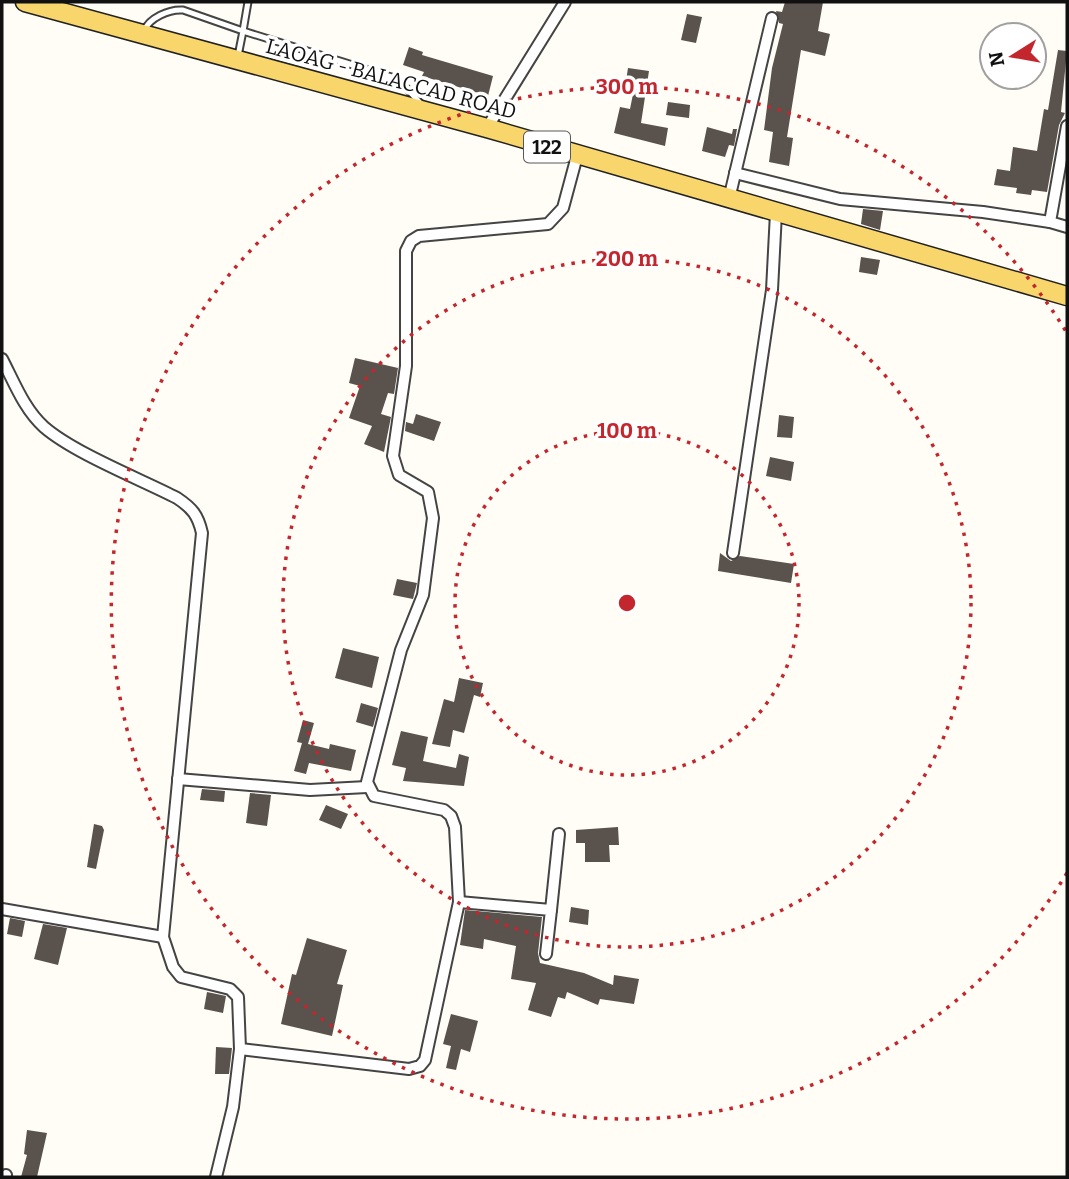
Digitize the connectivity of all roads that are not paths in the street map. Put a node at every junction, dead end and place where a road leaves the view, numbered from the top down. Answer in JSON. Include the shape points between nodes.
{"nodes":[{"id":1,"x":25,"y":2,"type":"edge"},
{"id":2,"x":184,"y":2,"type":"edge"},
{"id":3,"x":248,"y":2,"type":"edge"},
{"id":4,"x":565,"y":2,"type":"edge"},
{"id":5,"x":183,"y":10,"type":"junction"},
{"id":6,"x":772,"y":18,"type":"dead end"},
{"id":7,"x":243,"y":31,"type":"junction"},
{"id":8,"x":142,"y":34,"type":"junction"},
{"id":9,"x":237,"y":60,"type":"junction"},
{"id":10,"x":428,"y":113,"type":"junction"},
{"id":11,"x":1067,"y":126,"type":"edge"},
{"id":12,"x":487,"y":128,"type":"junction"},
{"id":13,"x":577,"y":156,"type":"junction"},
{"id":14,"x":735,"y":173,"type":"junction"},
{"id":15,"x":729,"y":199,"type":"junction"},
{"id":16,"x":776,"y":213,"type":"junction"},
{"id":17,"x":1050,"y":222,"type":"junction"},
{"id":18,"x":1067,"y":227,"type":"edge"},
{"id":19,"x":1067,"y":296,"type":"edge"},
{"id":20,"x":2,"y":359,"type":"edge"},
{"id":21,"x":733,"y":553,"type":"dead end"},
{"id":22,"x":178,"y":779,"type":"junction"},
{"id":23,"x":367,"y":787,"type":"junction"},
{"id":24,"x":559,"y":834,"type":"dead end"},
{"id":25,"x":459,"y":902,"type":"junction"},
{"id":26,"x":2,"y":909,"type":"edge"},
{"id":27,"x":551,"y":911,"type":"junction"},
{"id":28,"x":163,"y":937,"type":"junction"},
{"id":29,"x":546,"y":954,"type":"dead end"},
{"id":30,"x":240,"y":1049,"type":"junction"},
{"id":31,"x":216,"y":1177,"type":"edge"}],
"edges":[{"from":1,"to":8,"type":"main road","name":"LAOAG - BALACCAD ROAD","number":"122"},
{"from":2,"to":5,"type":"lane"},
{"from":3,"to":7,"type":"lane"},
{"from":4,"to":12,"type":"street"},
{"from":5,"to":7,"type":"lane"},
{"from":5,"to":8,"type":"lane","via":[[159,16]]},
{"from":6,"to":14,"type":"street"},
{"from":7,"to":9,"type":"lane"},
{"from":7,"to":10,"type":"lane","via":[[398,79]]},
{"from":8,"to":9,"type":"main road","name":"LAOAG - BALACCAD ROAD","number":"122"},
{"from":9,"to":10,"type":"main road","name":"LAOAG - BALACCAD ROAD","number":"122"},
{"from":10,"to":12,"type":"main road","name":"LAOAG - BALACCAD ROAD","number":"122"},
{"from":11,"to":17,"type":"street"},
{"from":12,"to":13,"type":"main road","name":"LAOAG - BALACCAD ROAD","number":"122"},
{"from":13,"to":15,"type":"main road","name":"LAOAG - BALACCAD ROAD","number":"122"},
{"from":13,"to":23,"type":"street","via":[[563,208],[548,224],[419,236],[406,251],[406,366],[393,456],[400,475],[428,492],[433,518],[423,595],[401,650]]},
{"from":14,"to":15,"type":"street"},
{"from":14,"to":17,"type":"street","via":[[840,199]]},
{"from":15,"to":16,"type":"main road","name":"LAOAG - BALACCAD ROAD","number":"122"},
{"from":16,"to":19,"type":"main road","name":"LAOAG - BALACCAD ROAD","number":"122"},
{"from":16,"to":21,"type":"street","via":[[772,290]]},
{"from":17,"to":18,"type":"street"},
{"from":20,"to":22,"type":"street","via":[[27,407],[44,427],[177,498],[199,519],[202,533]]},
{"from":22,"to":23,"type":"street","via":[[310,790]]},
{"from":22,"to":28,"type":"street"},
{"from":23,"to":25,"type":"street","via":[[374,796],[444,810],[451,816]]},
{"from":24,"to":27,"type":"street"},
{"from":25,"to":27,"type":"street"},
{"from":25,"to":30,"type":"street","via":[[429,1047],[420,1066],[409,1069]]},
{"from":26,"to":28,"type":"street"},
{"from":27,"to":29,"type":"street"},
{"from":28,"to":30,"type":"street","via":[[181,977],[235,993]]},
{"from":30,"to":31,"type":"street","via":[[233,1107]]}]}
